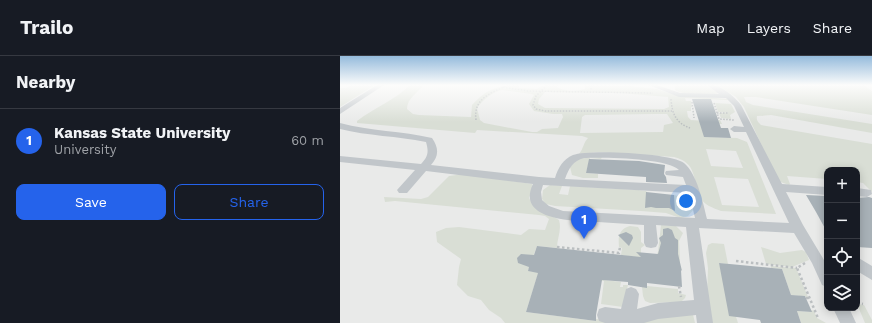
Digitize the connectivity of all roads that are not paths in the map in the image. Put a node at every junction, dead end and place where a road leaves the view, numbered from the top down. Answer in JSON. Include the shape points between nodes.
{"nodes":[{"id":1,"x":362,"y":97,"type":"edge"},
{"id":2,"x":714,"y":97,"type":"edge"},
{"id":3,"x":731,"y":99,"type":"junction"},
{"id":4,"x":714,"y":101,"type":"road end"},
{"id":5,"x":340,"y":112,"type":"edge"},
{"id":6,"x":342,"y":128,"type":"edge"},
{"id":7,"x":734,"y":129,"type":"dead end"},
{"id":8,"x":749,"y":130,"type":"junction"},
{"id":9,"x":340,"y":160,"type":"edge"},
{"id":10,"x":423,"y":168,"type":"junction"},
{"id":11,"x":670,"y":173,"type":"dead end"},
{"id":12,"x":687,"y":174,"type":"junction"},
{"id":13,"x":539,"y":181,"type":"junction"},
{"id":14,"x":559,"y":182,"type":"junction"},
{"id":15,"x":778,"y":188,"type":"junction"},
{"id":16,"x":403,"y":190,"type":"dead end"},
{"id":17,"x":693,"y":190,"type":"junction"},
{"id":18,"x":824,"y":191,"type":"edge"},
{"id":19,"x":650,"y":221,"type":"junction"},
{"id":20,"x":697,"y":224,"type":"junction"},
{"id":21,"x":798,"y":228,"type":"junction"},
{"id":22,"x":651,"y":243,"type":"dead end"},
{"id":23,"x":818,"y":260,"type":"edge"},
{"id":24,"x":860,"y":265,"type":"edge"},
{"id":25,"x":872,"y":274,"type":"edge"},
{"id":26,"x":825,"y":275,"type":"edge"},
{"id":27,"x":631,"y":294,"type":"dead end"},
{"id":28,"x":703,"y":307,"type":"junction"},
{"id":29,"x":842,"y":311,"type":"edge"},
{"id":30,"x":605,"y":315,"type":"dead end"},
{"id":31,"x":627,"y":320,"type":"edge"},
{"id":32,"x":705,"y":323,"type":"edge"},
{"id":33,"x":848,"y":323,"type":"edge"}],
"edges":[{"from":1,"to":5,"type":"street"},
{"from":2,"to":3,"type":"street"},
{"from":3,"to":4,"type":"street"},
{"from":3,"to":8,"type":"street"},
{"from":6,"to":10,"type":"street","via":[[417,136],[429,140],[433,153]]},
{"from":7,"to":8,"type":"street"},
{"from":8,"to":15,"type":"street"},
{"from":9,"to":10,"type":"street"},
{"from":10,"to":13,"type":"street"},
{"from":10,"to":16,"type":"street"},
{"from":11,"to":12,"type":"street"},
{"from":12,"to":14,"type":"street","via":[[682,167],[671,161],[587,155],[572,160],[564,168]]},
{"from":12,"to":17,"type":"street"},
{"from":13,"to":14,"type":"street"},
{"from":13,"to":19,"type":"street","via":[[534,194],[536,201],[551,212],[563,216]]},
{"from":14,"to":17,"type":"street","via":[[625,181]]},
{"from":15,"to":18,"type":"street"},
{"from":15,"to":21,"type":"street"},
{"from":17,"to":20,"type":"street","via":[[697,199]]},
{"from":19,"to":20,"type":"street"},
{"from":19,"to":22,"type":"street"},
{"from":20,"to":21,"type":"street"},
{"from":20,"to":28,"type":"street"},
{"from":21,"to":23,"type":"street"},
{"from":23,"to":26,"type":"street"},
{"from":24,"to":25,"type":"street"},
{"from":27,"to":31,"type":"street"},
{"from":28,"to":31,"type":"street","via":[[658,311]]},
{"from":28,"to":32,"type":"street"},
{"from":29,"to":33,"type":"street"},
{"from":30,"to":31,"type":"street"}]}
